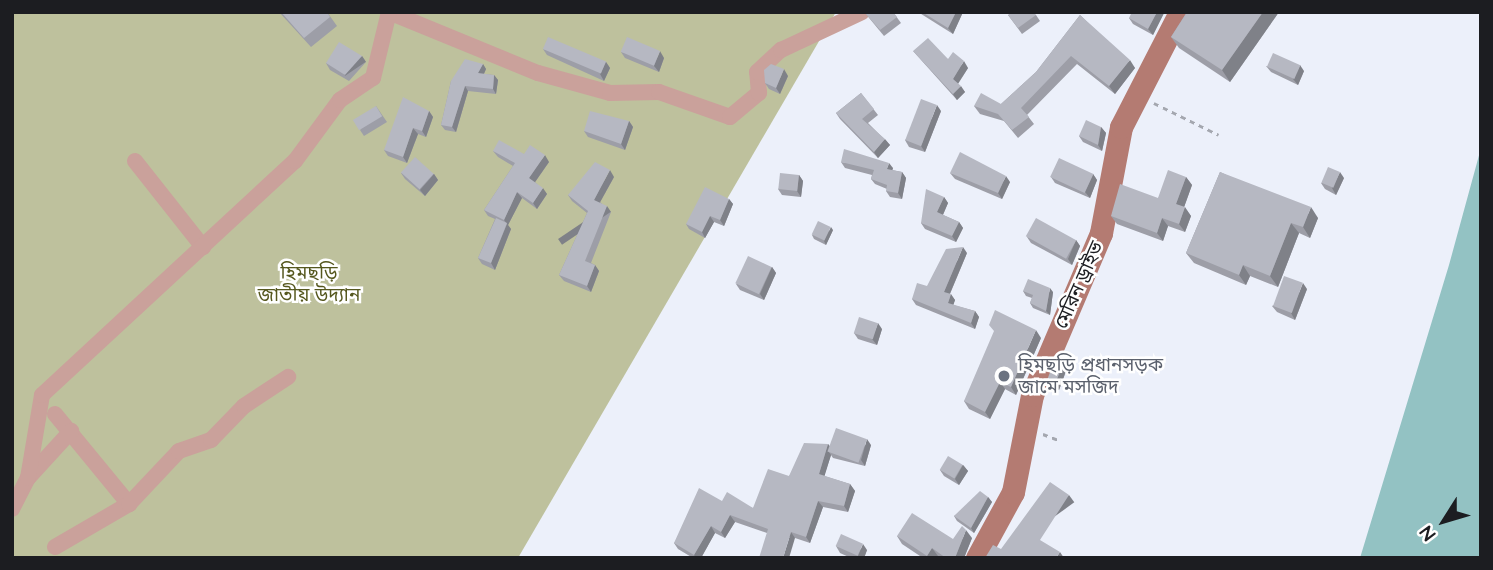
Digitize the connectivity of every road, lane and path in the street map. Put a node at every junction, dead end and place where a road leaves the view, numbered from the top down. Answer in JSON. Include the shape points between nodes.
{"nodes":[{"id":1,"x":389,"y":12,"type":"edge"},
{"id":2,"x":862,"y":12,"type":"edge"},
{"id":3,"x":1180,"y":12,"type":"edge"},
{"id":4,"x":1135,"y":94,"type":"junction"},
{"id":5,"x":1219,"y":135,"type":"dead end"},
{"id":6,"x":135,"y":161,"type":"dead end"},
{"id":7,"x":203,"y":247,"type":"junction"},
{"id":8,"x":288,"y":377,"type":"dead end"},
{"id":9,"x":55,"y":414,"type":"dead end"},
{"id":10,"x":71,"y":431,"type":"junction"},
{"id":11,"x":28,"y":478,"type":"junction"},
{"id":12,"x":129,"y":504,"type":"junction"},
{"id":13,"x":12,"y":509,"type":"edge"},
{"id":14,"x":55,"y":547,"type":"dead end"},
{"id":15,"x":977,"y":558,"type":"edge"}],
"edges":[{"from":1,"to":2,"type":"street","via":[[538,73],[610,93],[659,92],[730,117],[759,93],[757,72],[781,50]]},
{"from":1,"to":7,"type":"street","via":[[373,78],[340,100],[295,161]]},
{"from":3,"to":4,"type":"main road","name":"মেরিন ড্রাইভ"},
{"from":4,"to":5,"type":"path"},
{"from":4,"to":15,"type":"main road","name":"মেরিন ড্রাইভ","via":[[1121,127],[1101,233],[1032,396],[1013,492]]},
{"from":6,"to":7,"type":"street"},
{"from":7,"to":11,"type":"street","via":[[42,395]]},
{"from":8,"to":12,"type":"street","via":[[244,406],[211,440],[179,451]]},
{"from":9,"to":10,"type":"street"},
{"from":10,"to":11,"type":"street"},
{"from":10,"to":12,"type":"street"},
{"from":11,"to":13,"type":"street"},
{"from":12,"to":14,"type":"street"}]}
